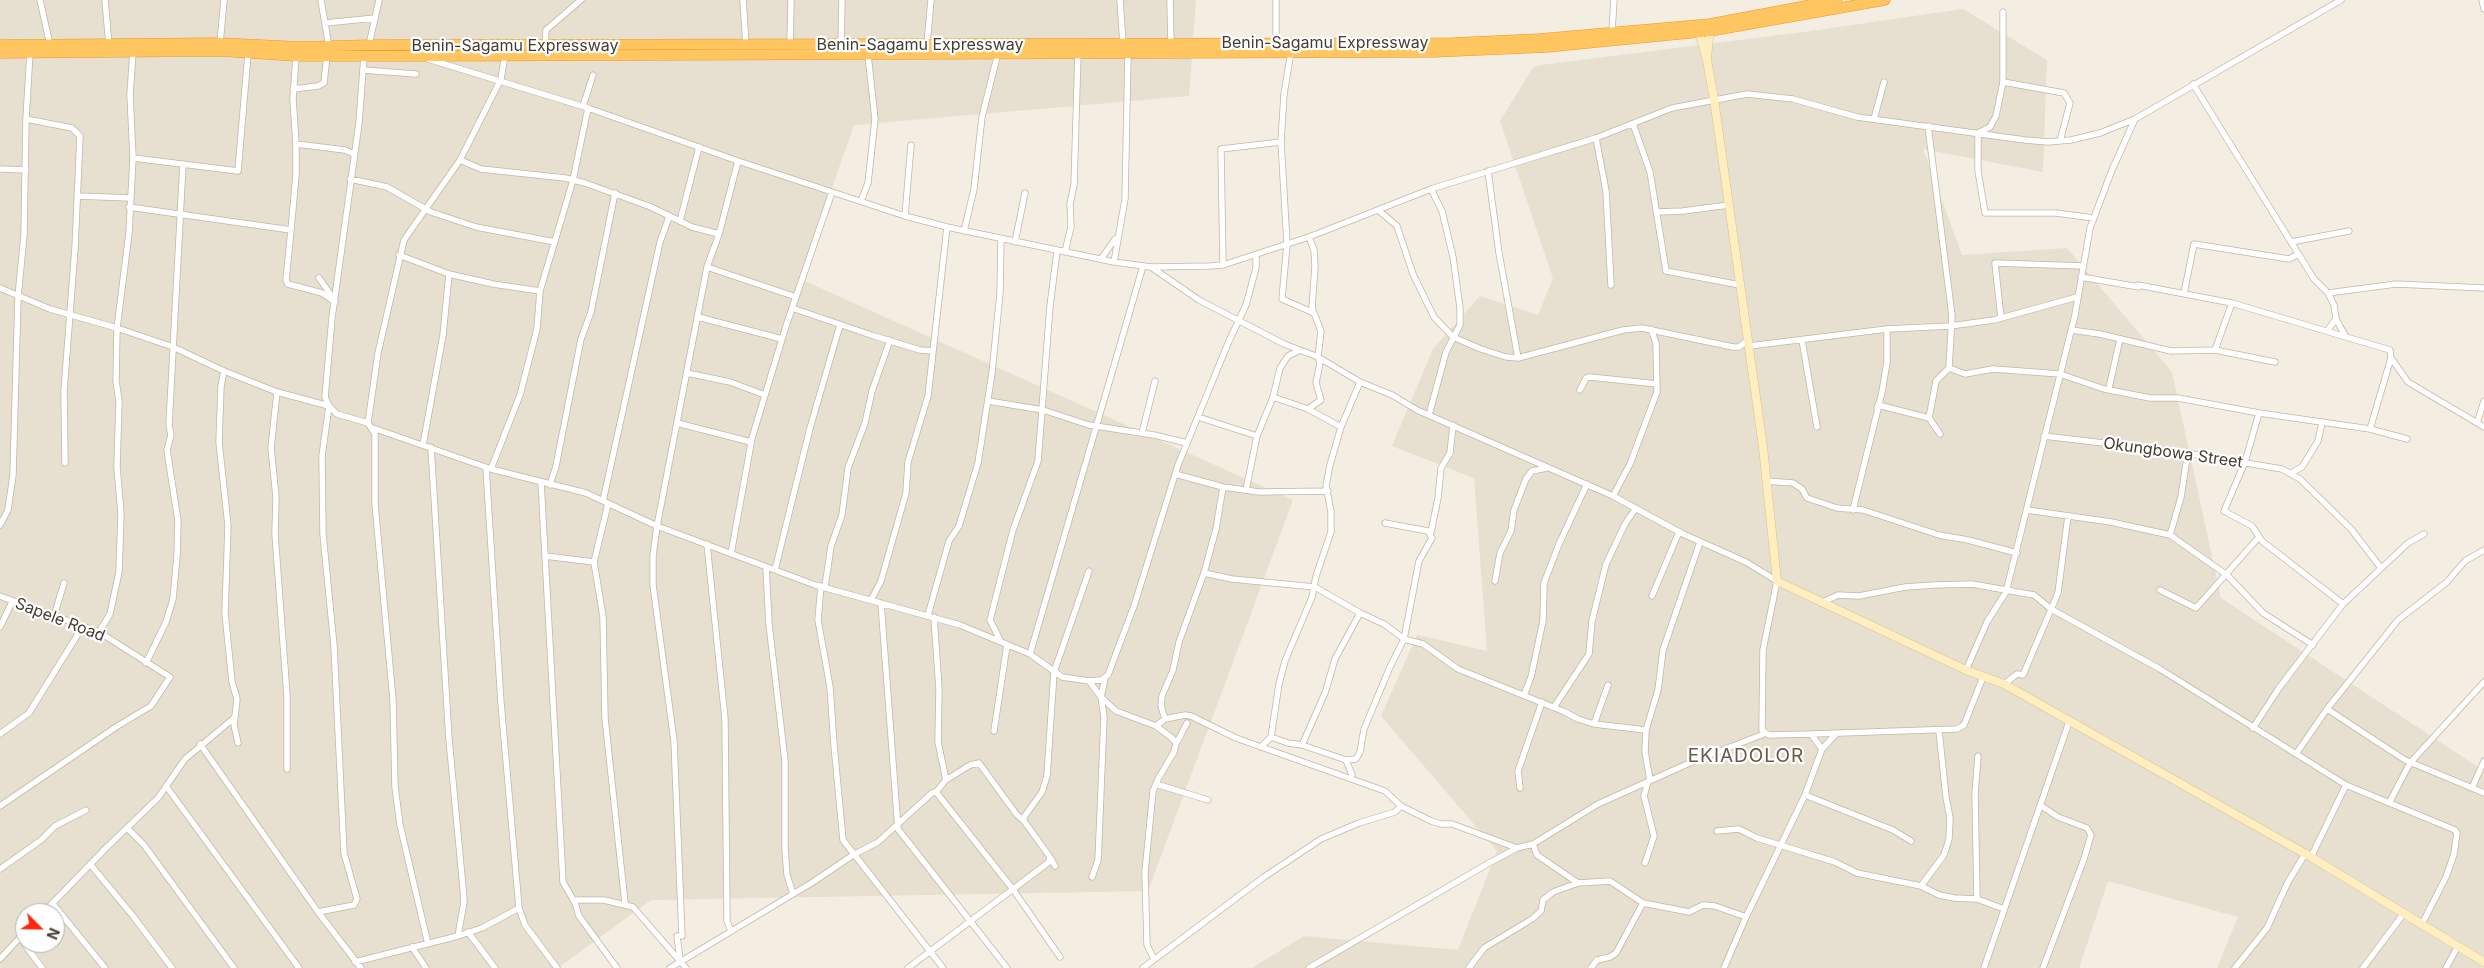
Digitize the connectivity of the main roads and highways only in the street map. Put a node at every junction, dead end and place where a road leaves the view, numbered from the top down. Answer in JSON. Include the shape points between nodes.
{"nodes":[{"id":1,"x":1837,"y":0,"type":"edge"},
{"id":2,"x":1885,"y":0,"type":"edge"},
{"id":3,"x":1710,"y":27,"type":"junction"},
{"id":4,"x":1698,"y":29,"type":"junction"},
{"id":5,"x":0,"y":45,"type":"edge"},
{"id":6,"x":1126,"y":49,"type":"junction"},
{"id":7,"x":328,"y":51,"type":"junction"},
{"id":8,"x":0,"y":53,"type":"edge"}],
"edges":[{"from":1,"to":3,"type":"highway"},
{"from":2,"to":3,"type":"highway"},
{"from":3,"to":4,"type":"highway"},
{"from":4,"to":6,"type":"highway","name":"Benin-Sagamu Expressway","via":[[1612,31],[1544,39],[1452,43],[1276,42],[1171,44]]},
{"from":4,"to":6,"type":"highway","via":[[1538,48],[1434,52]]},
{"from":5,"to":7,"type":"highway","name":"Benin-Sagamu Expressway","via":[[220,43]]},
{"from":6,"to":7,"type":"highway","name":"Benin-Sagamu Expressway","via":[[926,44],[369,45]]},
{"from":6,"to":7,"type":"highway","via":[[1078,53],[868,55],[364,56]]},
{"from":7,"to":8,"type":"highway","via":[[296,56],[221,51]]}]}
